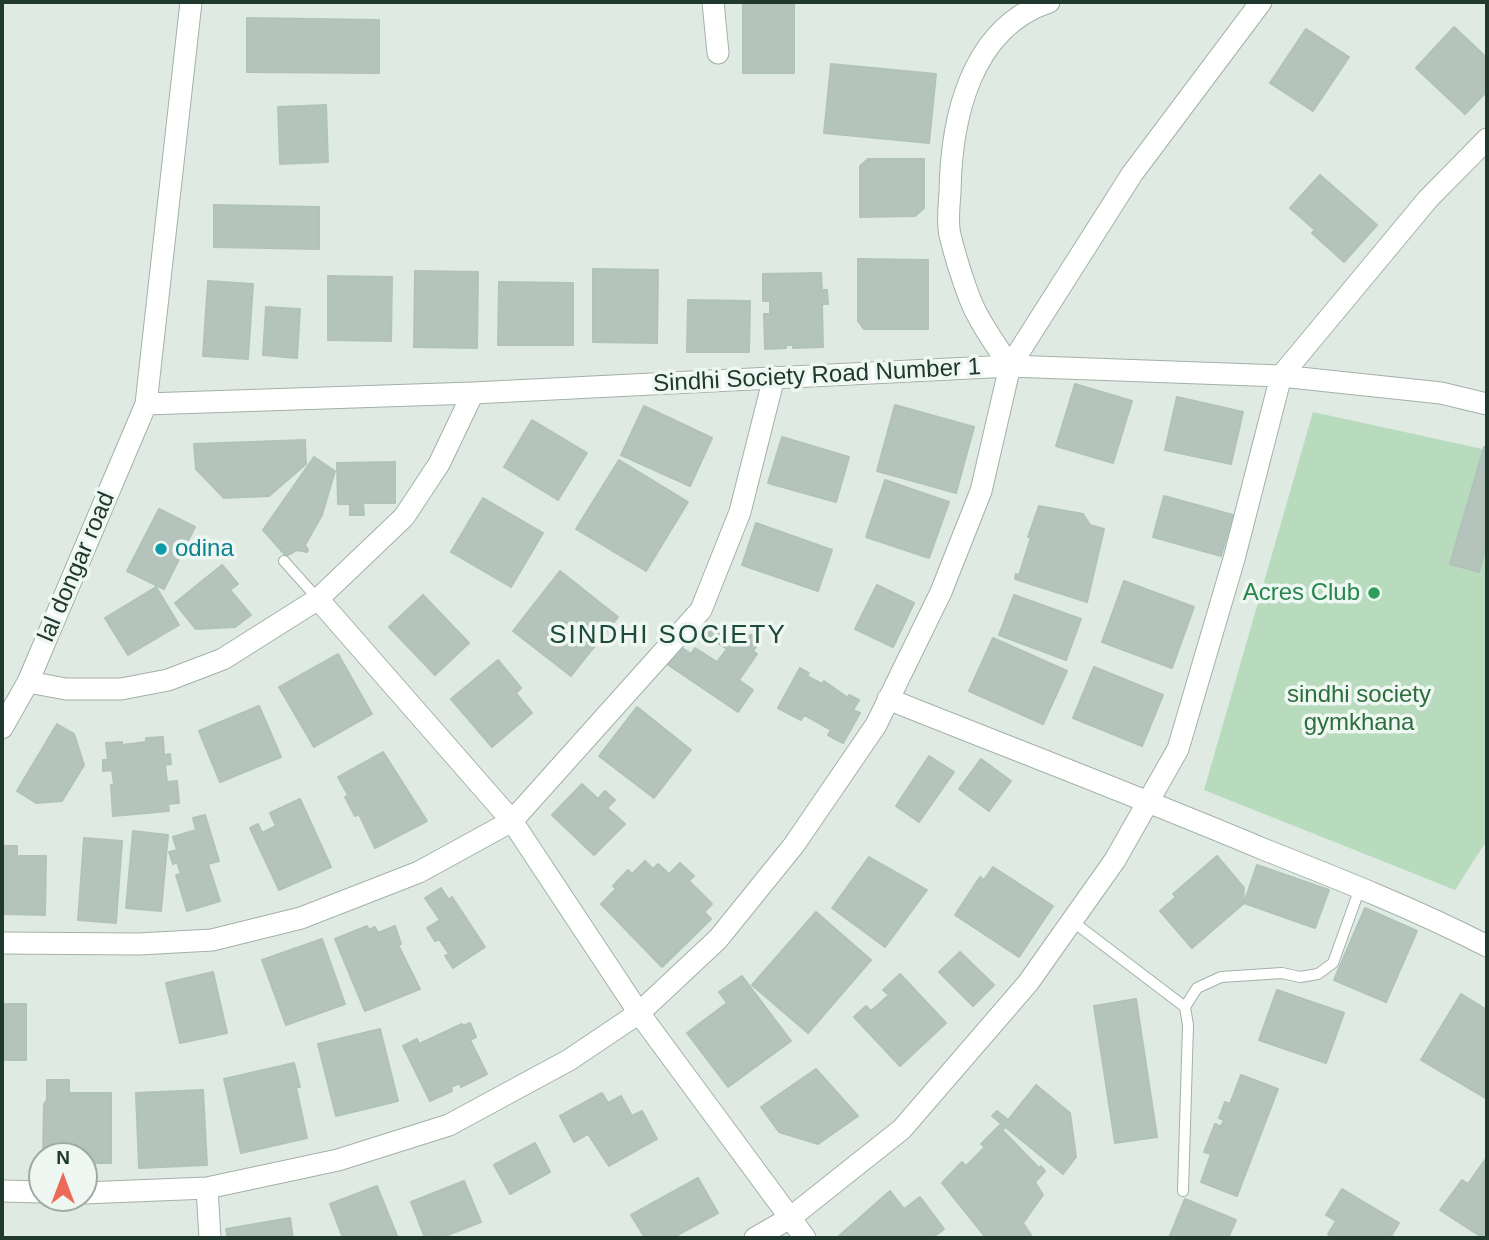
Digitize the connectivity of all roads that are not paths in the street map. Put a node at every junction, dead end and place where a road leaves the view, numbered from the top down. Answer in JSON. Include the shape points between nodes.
{"nodes":[{"id":1,"x":191,"y":2,"type":"edge"},
{"id":2,"x":713,"y":2,"type":"edge"},
{"id":3,"x":1049,"y":2,"type":"edge"},
{"id":4,"x":1261,"y":2,"type":"edge"},
{"id":5,"x":718,"y":53,"type":"dead end"},
{"id":6,"x":1487,"y":139,"type":"edge"},
{"id":7,"x":1010,"y":366,"type":"junction"},
{"id":8,"x":1281,"y":376,"type":"junction"},
{"id":9,"x":774,"y":377,"type":"junction"},
{"id":10,"x":473,"y":393,"type":"junction"},
{"id":11,"x":146,"y":404,"type":"junction"},
{"id":12,"x":1487,"y":404,"type":"edge"},
{"id":13,"x":284,"y":561,"type":"dead end"},
{"id":14,"x":318,"y":599,"type":"junction"},
{"id":15,"x":28,"y":682,"type":"junction"},
{"id":16,"x":888,"y":699,"type":"junction"},
{"id":17,"x":2,"y":728,"type":"edge"},
{"id":18,"x":1149,"y":802,"type":"junction"},
{"id":19,"x":512,"y":821,"type":"junction"},
{"id":20,"x":1360,"y":888,"type":"junction"},
{"id":21,"x":1072,"y":921,"type":"junction"},
{"id":22,"x":2,"y":943,"type":"edge"},
{"id":23,"x":1487,"y":946,"type":"edge"},
{"id":24,"x":1185,"y":1007,"type":"junction"},
{"id":25,"x":639,"y":1013,"type":"junction"},
{"id":26,"x":207,"y":1188,"type":"junction"},
{"id":27,"x":2,"y":1191,"type":"edge"},
{"id":28,"x":1183,"y":1191,"type":"dead end"},
{"id":29,"x":28,"y":1192,"type":"edge"},
{"id":30,"x":98,"y":1192,"type":"edge"},
{"id":31,"x":790,"y":1218,"type":"junction"},
{"id":32,"x":210,"y":1238,"type":"edge"},
{"id":33,"x":755,"y":1238,"type":"edge"},
{"id":34,"x":805,"y":1238,"type":"edge"}],
"edges":[{"from":1,"to":11,"type":"street","name":"lal dongar road"},
{"from":2,"to":5,"type":"street"},
{"from":3,"to":7,"type":"street","via":[[1031,8],[993,40],[973,71],[958,113],[950,165],[949,233],[977,314]]},
{"from":4,"to":7,"type":"street","via":[[1132,174]]},
{"from":6,"to":8,"type":"street","via":[[1428,199]]},
{"from":7,"to":8,"type":"street","name":"Sindhi Society Road Number 1"},
{"from":7,"to":9,"type":"street","name":"Sindhi Society Road Number 1"},
{"from":7,"to":16,"type":"street","via":[[981,491],[941,592]]},
{"from":8,"to":12,"type":"street","name":"Sindhi Society Road Number 1","via":[[1441,393]]},
{"from":8,"to":18,"type":"street","via":[[1178,749]]},
{"from":9,"to":10,"type":"street","name":"Sindhi Society Road Number 1"},
{"from":9,"to":19,"type":"street","via":[[740,512],[701,611]]},
{"from":10,"to":11,"type":"street","name":"Sindhi Society Road Number 1"},
{"from":10,"to":14,"type":"street","via":[[439,464],[404,517]]},
{"from":11,"to":15,"type":"street","name":"lal dongar road"},
{"from":13,"to":14,"type":"lane"},
{"from":14,"to":15,"type":"street","via":[[223,659],[168,680],[121,689],[66,689]]},
{"from":14,"to":19,"type":"street"},
{"from":15,"to":17,"type":"street","name":"lal dongar road"},
{"from":16,"to":18,"type":"street"},
{"from":16,"to":25,"type":"street","via":[[876,725],[794,845],[718,939]]},
{"from":18,"to":20,"type":"street"},
{"from":18,"to":21,"type":"street"},
{"from":19,"to":22,"type":"street","via":[[419,872],[302,918],[212,940]]},
{"from":19,"to":25,"type":"street"},
{"from":20,"to":23,"type":"street"},
{"from":20,"to":24,"type":"lane","via":[[1333,963],[1318,974],[1221,976],[1197,988]]},
{"from":21,"to":24,"type":"lane"},
{"from":21,"to":31,"type":"street","via":[[1028,983],[902,1129]]},
{"from":24,"to":28,"type":"lane"},
{"from":25,"to":26,"type":"street","via":[[569,1060],[449,1125],[338,1160]]},
{"from":25,"to":31,"type":"street"},
{"from":26,"to":30,"type":"street"},
{"from":26,"to":32,"type":"street"},
{"from":27,"to":29,"type":"street"},
{"from":31,"to":33,"type":"street"},
{"from":31,"to":34,"type":"street"}]}
